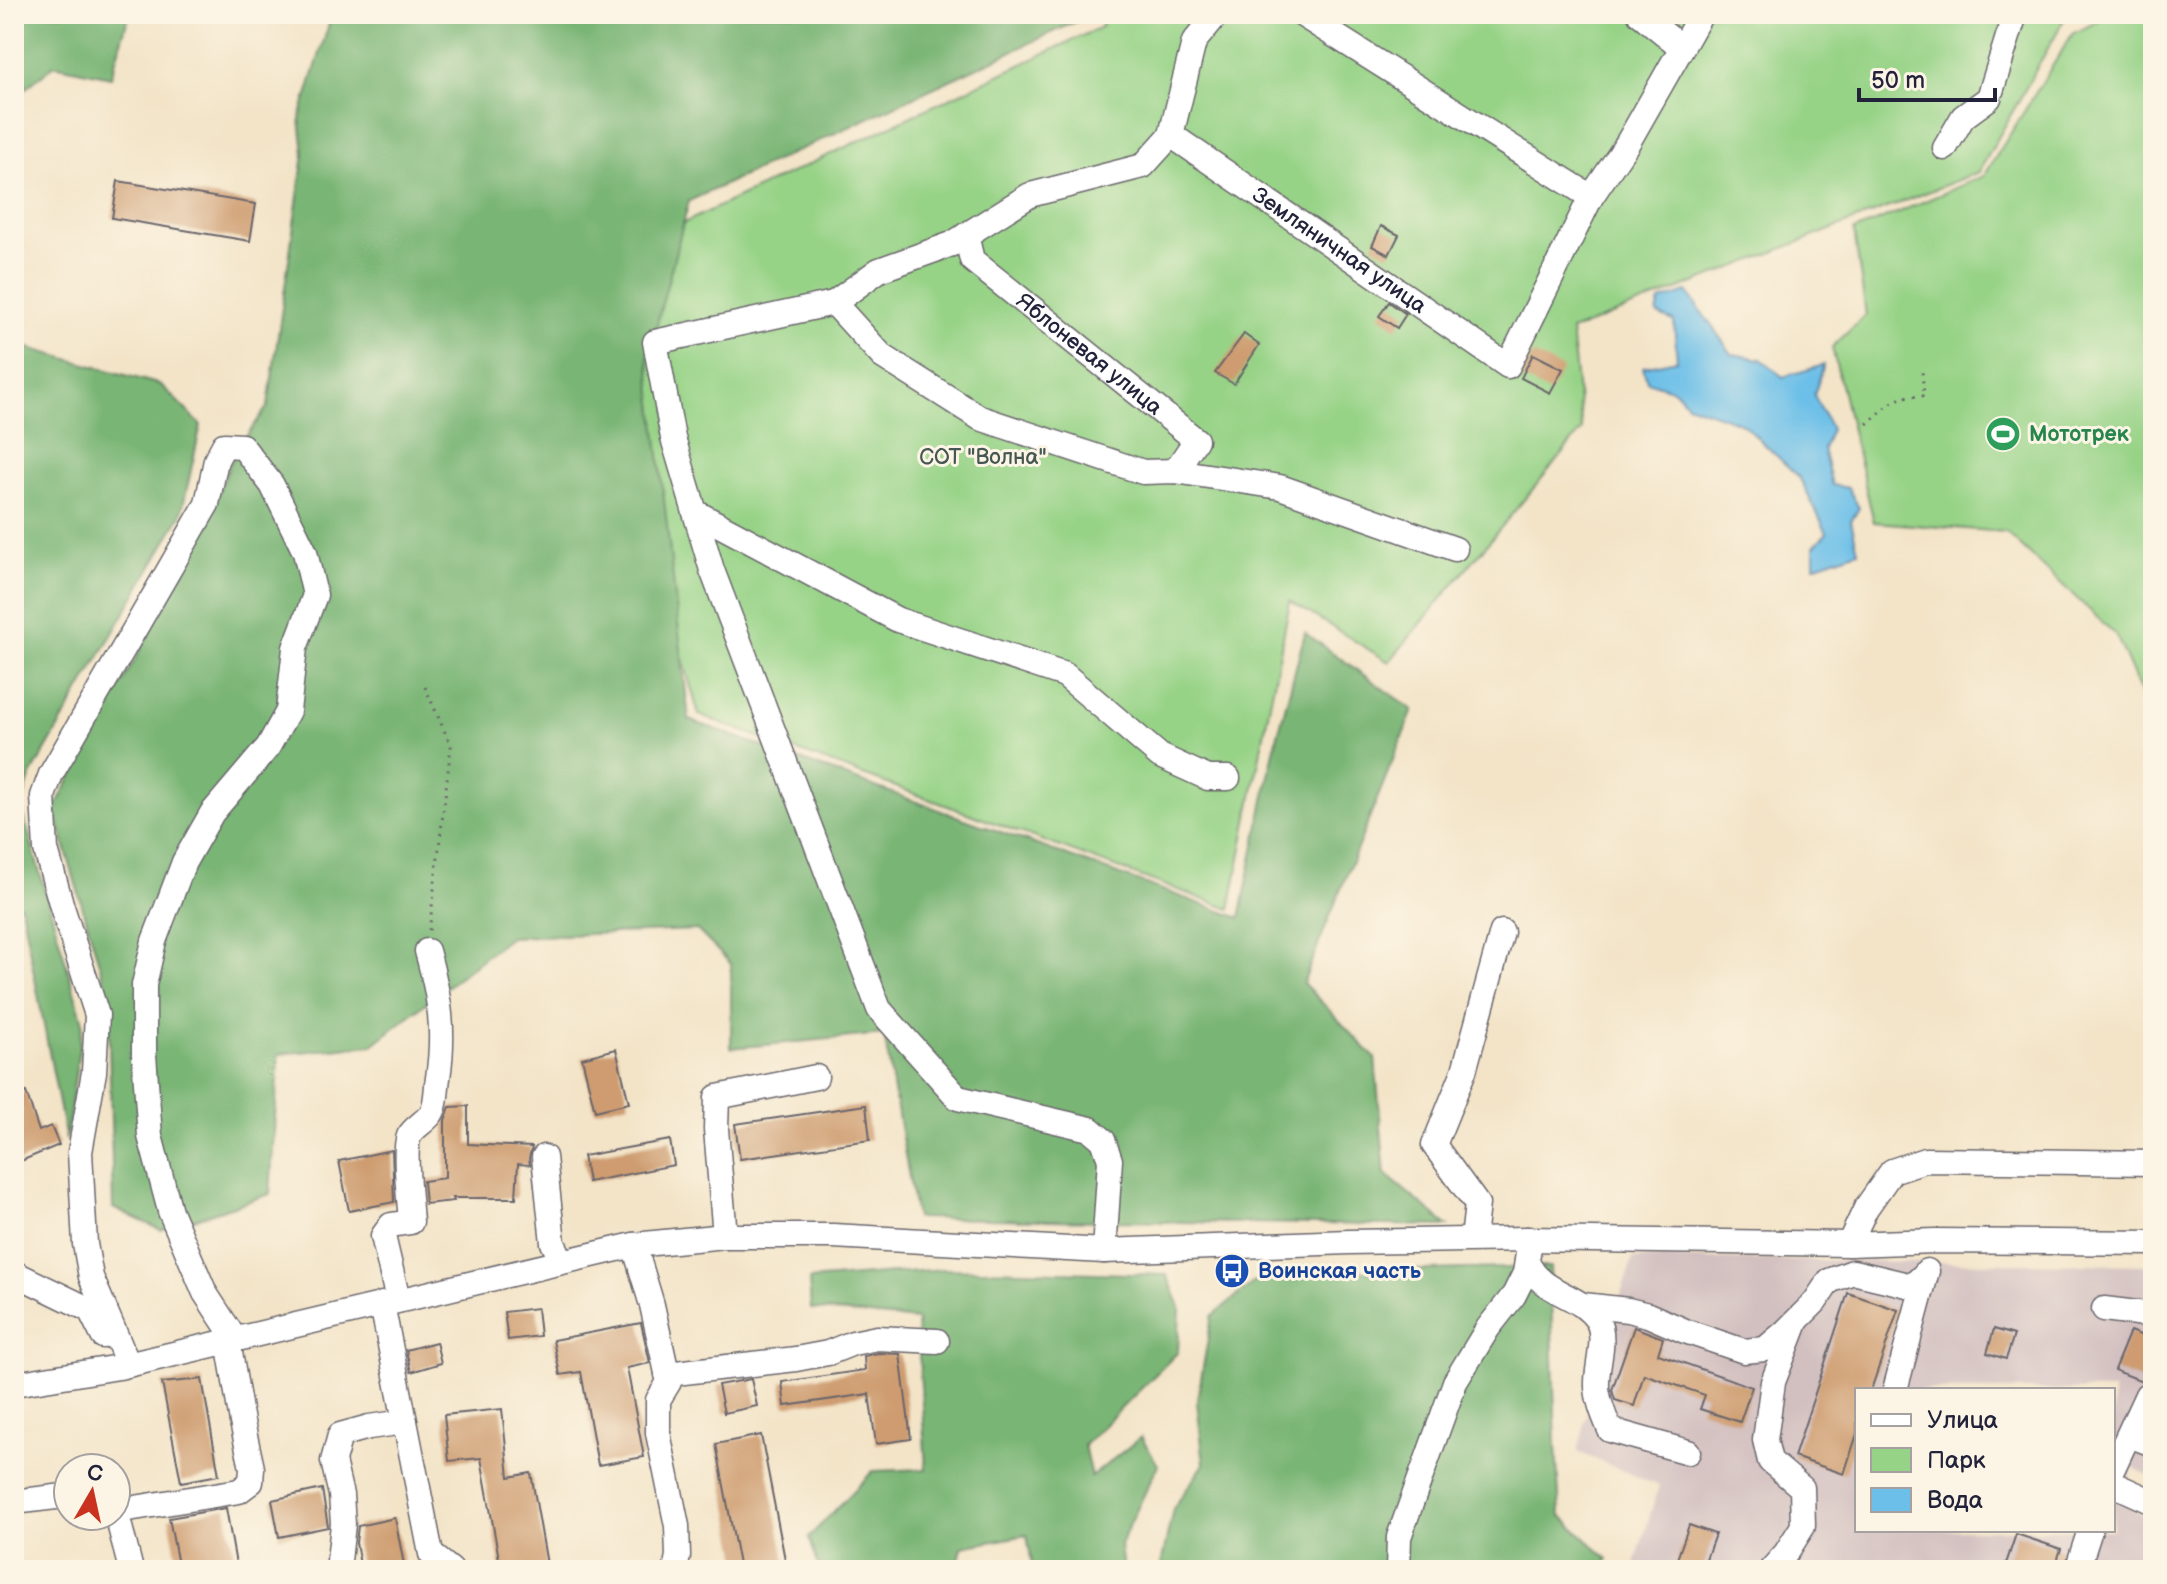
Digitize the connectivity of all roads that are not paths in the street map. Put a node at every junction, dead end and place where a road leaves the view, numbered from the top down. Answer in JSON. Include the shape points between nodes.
{"nodes":[{"id":1,"x":1217,"y":14,"type":"edge"},
{"id":2,"x":1301,"y":14,"type":"edge"},
{"id":3,"x":1640,"y":14,"type":"edge"},
{"id":4,"x":1701,"y":14,"type":"edge"},
{"id":5,"x":2015,"y":14,"type":"edge"},
{"id":6,"x":1681,"y":47,"type":"junction"},
{"id":7,"x":1171,"y":135,"type":"junction"},
{"id":8,"x":1945,"y":148,"type":"dead end"},
{"id":9,"x":1591,"y":197,"type":"junction"},
{"id":10,"x":966,"y":235,"type":"junction"},
{"id":11,"x":834,"y":303,"type":"junction"},
{"id":12,"x":1175,"y":471,"type":"junction"},
{"id":13,"x":695,"y":512,"type":"junction"},
{"id":14,"x":1455,"y":549,"type":"dead end"},
{"id":15,"x":1228,"y":778,"type":"dead end"},
{"id":16,"x":1502,"y":932,"type":"dead end"},
{"id":17,"x":427,"y":951,"type":"road end"},
{"id":18,"x":816,"y":1077,"type":"dead end"},
{"id":19,"x":544,"y":1157,"type":"dead end"},
{"id":20,"x":2151,"y":1157,"type":"edge"},
{"id":21,"x":725,"y":1236,"type":"junction"},
{"id":22,"x":1473,"y":1239,"type":"junction"},
{"id":23,"x":1935,"y":1241,"type":"junction"},
{"id":24,"x":2153,"y":1243,"type":"edge"},
{"id":25,"x":1849,"y":1244,"type":"junction"},
{"id":26,"x":634,"y":1245,"type":"junction"},
{"id":27,"x":1527,"y":1250,"type":"junction"},
{"id":28,"x":1104,"y":1251,"type":"junction"},
{"id":29,"x":562,"y":1261,"type":"junction"},
{"id":30,"x":14,"y":1273,"type":"edge"},
{"id":31,"x":1926,"y":1273,"type":"junction"},
{"id":32,"x":390,"y":1302,"type":"junction"},
{"id":33,"x":1583,"y":1305,"type":"junction"},
{"id":34,"x":2104,"y":1309,"type":"dead end"},
{"id":35,"x":2153,"y":1315,"type":"edge"},
{"id":36,"x":1795,"y":1322,"type":"junction"},
{"id":37,"x":231,"y":1340,"type":"junction"},
{"id":38,"x":937,"y":1341,"type":"dead end"},
{"id":39,"x":124,"y":1365,"type":"junction"},
{"id":40,"x":667,"y":1374,"type":"junction"},
{"id":41,"x":14,"y":1384,"type":"edge"},
{"id":42,"x":1896,"y":1388,"type":"edge"},
{"id":43,"x":2147,"y":1395,"type":"dead end"},
{"id":44,"x":405,"y":1422,"type":"junction"},
{"id":45,"x":2129,"y":1435,"type":"junction"},
{"id":46,"x":2153,"y":1444,"type":"edge"},
{"id":47,"x":1688,"y":1452,"type":"dead end"},
{"id":48,"x":2115,"y":1464,"type":"edge"},
{"id":49,"x":2115,"y":1485,"type":"edge"},
{"id":50,"x":52,"y":1497,"type":"edge"},
{"id":51,"x":14,"y":1502,"type":"edge"},
{"id":52,"x":2153,"y":1502,"type":"edge"},
{"id":53,"x":132,"y":1508,"type":"edge"},
{"id":54,"x":121,"y":1532,"type":"edge"},
{"id":55,"x":2089,"y":1532,"type":"edge"},
{"id":56,"x":680,"y":1565,"type":"edge"},
{"id":57,"x":131,"y":1570,"type":"edge"},
{"id":58,"x":338,"y":1570,"type":"edge"},
{"id":59,"x":451,"y":1570,"type":"edge"},
{"id":60,"x":1398,"y":1570,"type":"edge"},
{"id":61,"x":1771,"y":1570,"type":"edge"},
{"id":62,"x":2077,"y":1570,"type":"edge"}],
"edges":[{"from":1,"to":7,"type":"street","via":[[1194,42]]},
{"from":2,"to":9,"type":"street"},
{"from":3,"to":6,"type":"street"},
{"from":4,"to":6,"type":"street"},
{"from":5,"to":8,"type":"street","via":[[1989,98],[1963,117]]},
{"from":6,"to":9,"type":"street"},
{"from":7,"to":9,"type":"street","name":"Земляничная улица","via":[[1508,366]]},
{"from":7,"to":10,"type":"street","via":[[1143,166],[1030,195]]},
{"from":10,"to":11,"type":"street","via":[[879,270]]},
{"from":10,"to":12,"type":"street","name":"Яблоневая улица","via":[[972,260],[1196,440]]},
{"from":11,"to":12,"type":"street","via":[[882,356],[980,418],[1143,472]]},
{"from":11,"to":13,"type":"street","via":[[655,342],[673,438]]},
{"from":12,"to":14,"type":"street","via":[[1280,487]]},
{"from":13,"to":15,"type":"street","via":[[898,620],[1065,675],[1160,756],[1208,778]]},
{"from":13,"to":28,"type":"street","via":[[712,570],[879,1009],[958,1098],[1090,1129],[1103,1140],[1110,1160]]},
{"from":16,"to":22,"type":"street","via":[[1464,1071],[1434,1145],[1477,1204]]},
{"from":17,"to":32,"type":"street","via":[[438,990],[441,1057],[431,1113],[409,1137],[411,1222],[391,1225],[383,1236]]},
{"from":18,"to":21,"type":"street","via":[[717,1097]]},
{"from":19,"to":29,"type":"street","via":[[553,1243]]},
{"from":20,"to":25,"type":"street","via":[[1925,1151],[1892,1171]]},
{"from":21,"to":26,"type":"street"},
{"from":21,"to":28,"type":"street","via":[[833,1236]]},
{"from":22,"to":27,"type":"street"},
{"from":22,"to":28,"type":"street"},
{"from":23,"to":24,"type":"street"},
{"from":23,"to":25,"type":"street"},
{"from":23,"to":31,"type":"street"},
{"from":25,"to":27,"type":"street"},
{"from":26,"to":29,"type":"street"},
{"from":26,"to":40,"type":"street"},
{"from":27,"to":33,"type":"street","via":[[1533,1275]]},
{"from":27,"to":60,"type":"street","via":[[1525,1273],[1514,1295],[1455,1382],[1399,1537]]},
{"from":29,"to":32,"type":"street"},
{"from":30,"to":39,"type":"street","via":[[90,1310]]},
{"from":31,"to":36,"type":"street","via":[[1912,1286],[1853,1272],[1829,1281]]},
{"from":31,"to":42,"type":"street"},
{"from":32,"to":37,"type":"street"},
{"from":32,"to":44,"type":"street"},
{"from":33,"to":36,"type":"street","via":[[1648,1315],[1744,1351],[1765,1349]]},
{"from":33,"to":47,"type":"street","via":[[1599,1322],[1596,1384],[1610,1430]]},
{"from":34,"to":35,"type":"street"},
{"from":36,"to":61,"type":"street","via":[[1773,1382],[1765,1440],[1770,1461],[1802,1488],[1803,1526]]},
{"from":37,"to":39,"type":"street"},
{"from":37,"to":39,"type":"street","via":[[170,1211],[150,1136],[144,985],[154,941],[184,862],[212,813],[268,747],[288,711],[295,648],[315,595],[305,552],[272,485],[242,446],[224,445],[207,504],[43,796],[46,850],[97,1015],[94,1072],[80,1152],[85,1244],[91,1277]]},
{"from":37,"to":53,"type":"street","via":[[251,1482],[239,1491]]},
{"from":38,"to":40,"type":"street","via":[[877,1338],[796,1359]]},
{"from":39,"to":41,"type":"street"},
{"from":40,"to":56,"type":"street","via":[[669,1382],[658,1400],[658,1433]]},
{"from":43,"to":45,"type":"street"},
{"from":44,"to":58,"type":"street","via":[[340,1435],[333,1461],[343,1524]]},
{"from":44,"to":59,"type":"street","via":[[431,1554]]},
{"from":45,"to":46,"type":"street"},
{"from":45,"to":48,"type":"street"},
{"from":49,"to":52,"type":"street"},
{"from":50,"to":51,"type":"street"},
{"from":54,"to":57,"type":"street"},
{"from":55,"to":62,"type":"street"}]}
